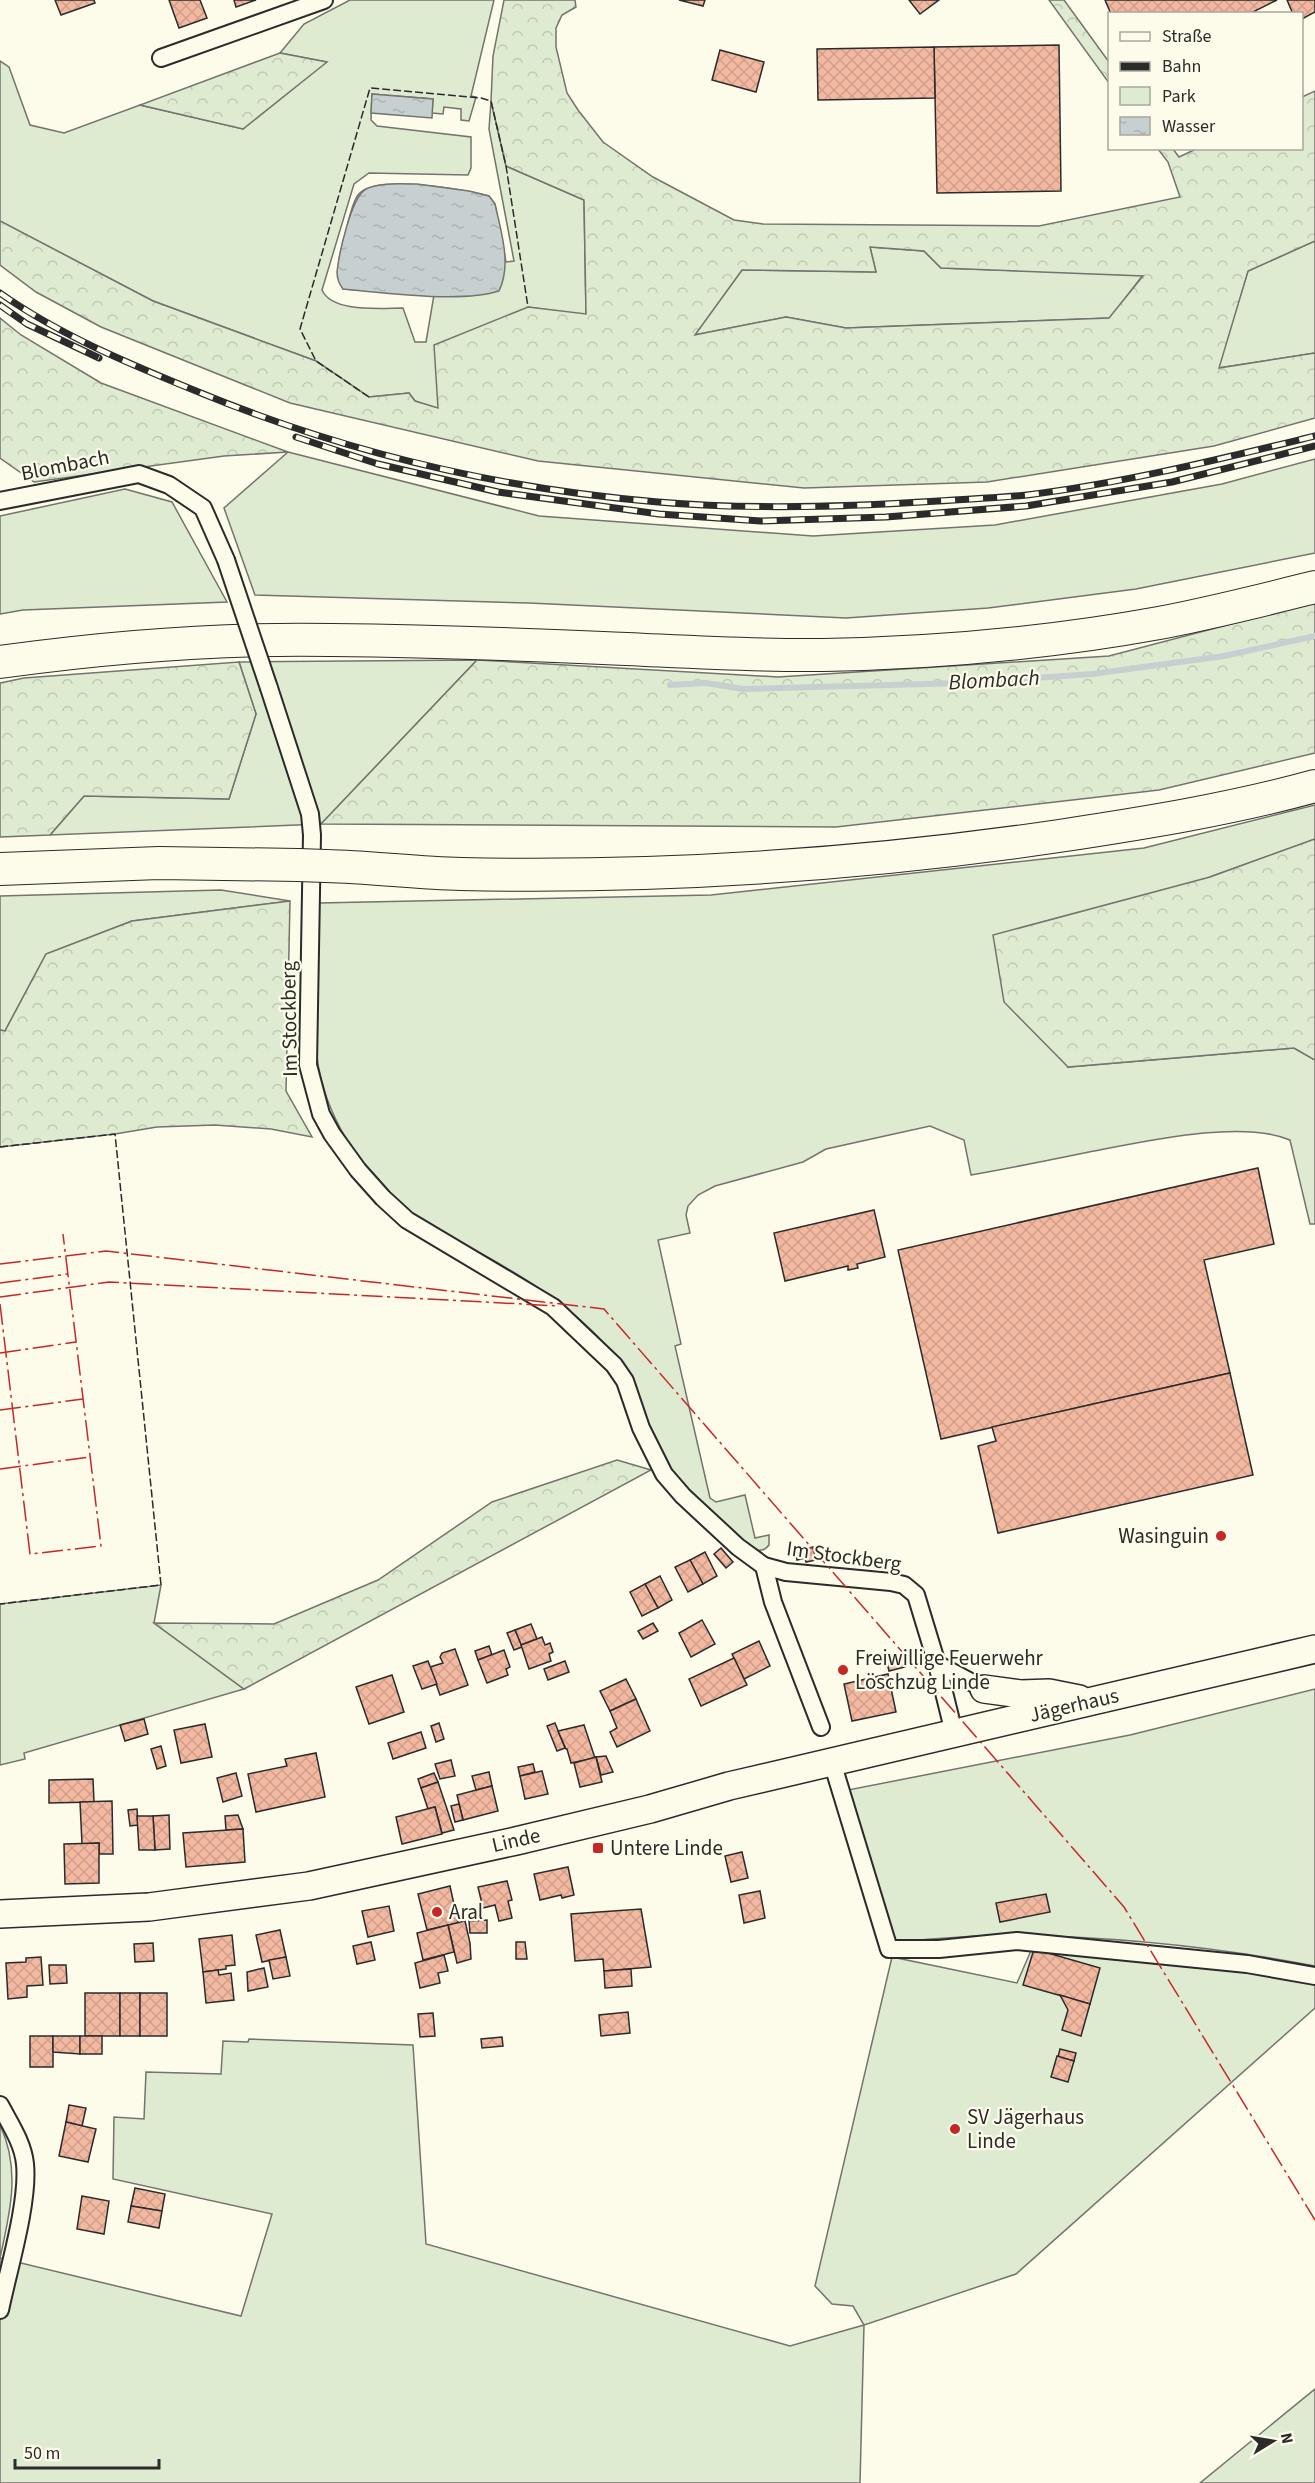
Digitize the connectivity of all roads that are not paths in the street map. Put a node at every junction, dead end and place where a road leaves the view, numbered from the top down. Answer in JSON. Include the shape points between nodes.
{"nodes":[{"id":1,"x":324,"y":0,"type":"edge"},
{"id":2,"x":161,"y":58,"type":"dead end"},
{"id":3,"x":139,"y":474,"type":"joint"},
{"id":4,"x":0,"y":501,"type":"edge"},
{"id":5,"x":1315,"y":587,"type":"edge"},
{"id":6,"x":0,"y":662,"type":"edge"},
{"id":7,"x":1315,"y":786,"type":"edge"},
{"id":8,"x":0,"y":869,"type":"edge"},
{"id":9,"x":764,"y":1566,"type":"junction"},
{"id":10,"x":1315,"y":1649,"type":"edge"},
{"id":11,"x":937,"y":1664,"type":"junction"},
{"id":12,"x":984,"y":1689,"type":"joint"},
{"id":13,"x":1092,"y":1702,"type":"junction"},
{"id":14,"x":821,"y":1727,"type":"dead end"},
{"id":15,"x":954,"y":1733,"type":"junction"},
{"id":16,"x":832,"y":1762,"type":"junction"},
{"id":17,"x":0,"y":1914,"type":"edge"},
{"id":18,"x":1315,"y":1977,"type":"edge"},
{"id":19,"x":0,"y":2105,"type":"edge"},
{"id":20,"x":0,"y":2310,"type":"edge"}],
"edges":[{"from":1,"to":2,"type":"street"},
{"from":3,"to":4,"type":"street","name":"Blombach"},
{"from":3,"to":9,"type":"street","name":"Im Stockberg","bridge":true,"via":[[169,484],[203,508],[226,560],[310,814],[309,1065],[321,1114],[332,1134],[383,1198],[407,1220],[553,1307],[614,1365],[625,1381],[641,1428],[664,1474],[738,1547]]},
{"from":5,"to":6,"type":"highway","via":[[1159,623],[947,650],[734,655],[328,639],[167,645]]},
{"from":7,"to":8,"type":"highway","via":[[1100,830],[963,850],[830,863],[633,874],[459,874],[312,865],[159,863]]},
{"from":9,"to":11,"type":"street","name":"Im Stockberg","via":[[904,1585],[916,1595]]},
{"from":9,"to":14,"type":"street","name":"Im Stockberg","via":[[773,1602]]},
{"from":10,"to":13,"type":"main road","name":"Jägerhaus"},
{"from":11,"to":12,"type":"street"},
{"from":11,"to":15,"type":"street","name":"Im Stockberg"},
{"from":12,"to":13,"type":"main road","via":[[1049,1693]]},
{"from":13,"to":15,"type":"main road","name":"Jägerhaus"},
{"from":15,"to":16,"type":"main road","name":"Jägerhaus"},
{"from":16,"to":17,"type":"main road","name":"Linde","via":[[556,1831],[309,1886],[149,1907]]},
{"from":16,"to":18,"type":"street","via":[[889,1949],[939,1949],[1017,1941],[1247,1964]]},
{"from":19,"to":20,"type":"street","via":[[17,2136],[25,2165],[22,2206]]}]}
